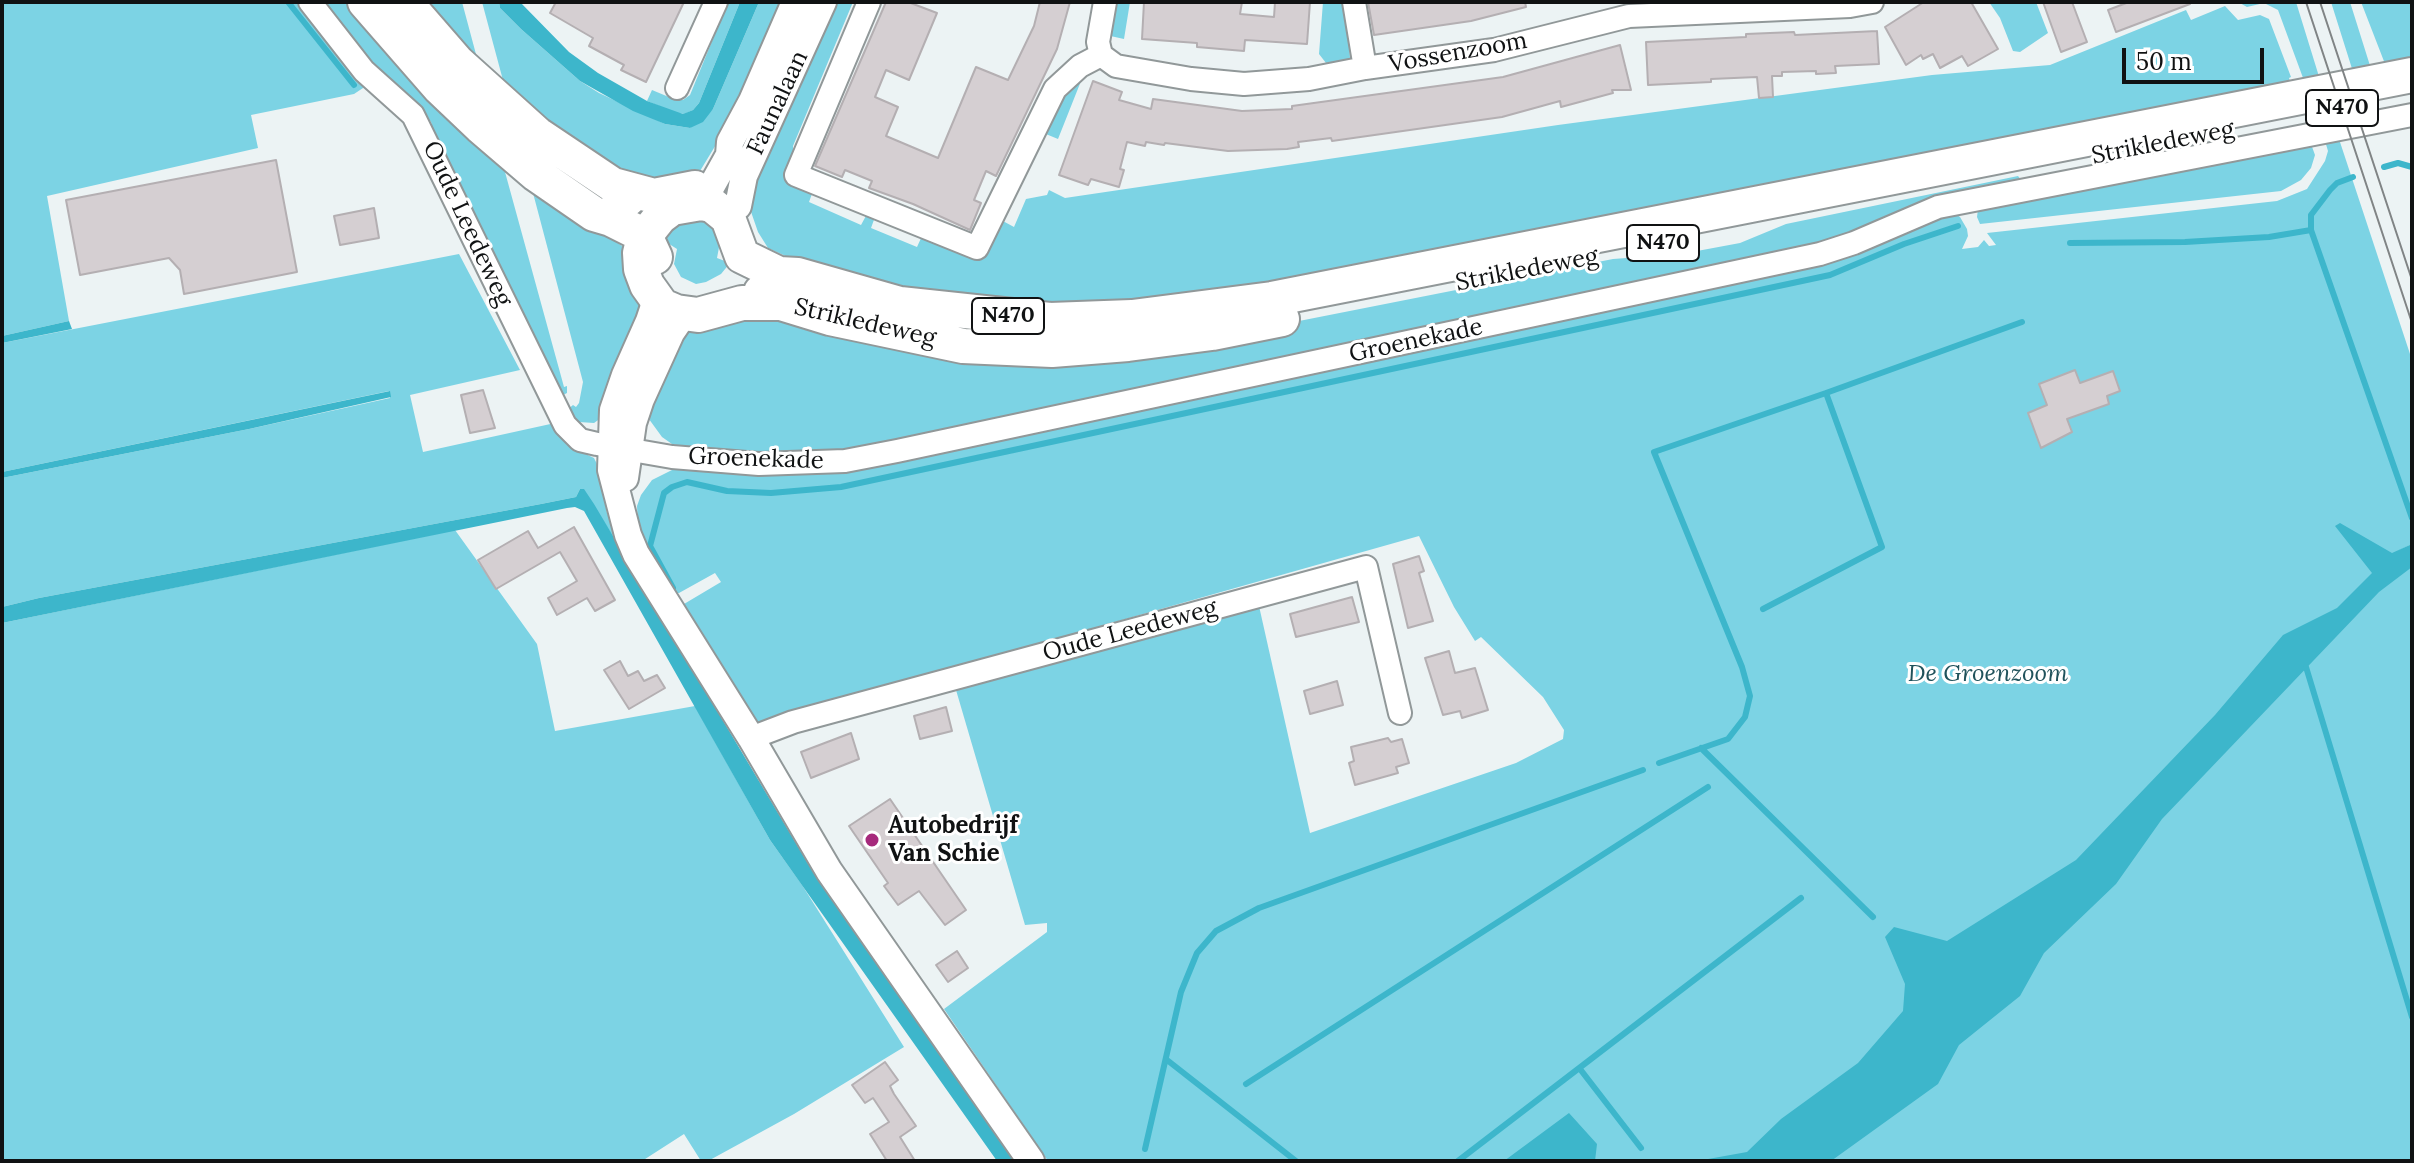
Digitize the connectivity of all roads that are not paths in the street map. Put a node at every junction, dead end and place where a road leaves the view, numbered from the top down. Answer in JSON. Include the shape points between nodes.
{"nodes":[{"id":1,"x":310,"y":2,"type":"edge"},
{"id":2,"x":365,"y":2,"type":"edge"},
{"id":3,"x":405,"y":2,"type":"edge"},
{"id":4,"x":716,"y":2,"type":"edge"},
{"id":5,"x":795,"y":2,"type":"edge"},
{"id":6,"x":823,"y":2,"type":"edge"},
{"id":7,"x":869,"y":2,"type":"edge"},
{"id":8,"x":1105,"y":2,"type":"edge"},
{"id":9,"x":1354,"y":2,"type":"edge"},
{"id":10,"x":1872,"y":2,"type":"edge"},
{"id":11,"x":1628,"y":9,"type":"edge"},
{"id":12,"x":1101,"y":55,"type":"junction"},
{"id":13,"x":1365,"y":68,"type":"junction"},
{"id":14,"x":2412,"y":75,"type":"edge"},
{"id":15,"x":677,"y":88,"type":"dead end"},
{"id":16,"x":2412,"y":94,"type":"edge"},
{"id":17,"x":2412,"y":115,"type":"edge"},
{"id":18,"x":712,"y":196,"type":"junction"},
{"id":19,"x":653,"y":224,"type":"junction"},
{"id":20,"x":742,"y":275,"type":"junction"},
{"id":21,"x":790,"y":289,"type":"junction"},
{"id":22,"x":678,"y":304,"type":"junction"},
{"id":23,"x":620,"y":447,"type":"junction"},
{"id":24,"x":1400,"y":713,"type":"dead end"},
{"id":25,"x":751,"y":738,"type":"junction"},
{"id":26,"x":1031,"y":1161,"type":"edge"}],
"edges":[{"from":1,"to":23,"type":"street","name":"Oude Leedeweg","via":[[364,71],[413,115],[565,425],[580,440]]},
{"from":2,"to":19,"type":"main road","via":[[440,88],[536,174],[594,214]]},
{"from":3,"to":19,"type":"main road","via":[[457,62],[537,134],[613,185],[643,194]]},
{"from":4,"to":15,"type":"street"},
{"from":5,"to":18,"type":"street","name":"Faunalaan","via":[[730,142]]},
{"from":6,"to":18,"type":"street","name":"Faunalaan","via":[[744,176]]},
{"from":7,"to":12,"type":"street","via":[[796,175],[977,248],[1055,89]]},
{"from":8,"to":12,"type":"street"},
{"from":9,"to":13,"type":"street"},
{"from":10,"to":11,"type":"street","name":"Vossenzoom"},
{"from":11,"to":13,"type":"street","name":"Vossenzoom","via":[[1494,50]]},
{"from":12,"to":13,"type":"street","name":"Vossenzoom","via":[[1125,69],[1244,84]]},
{"from":14,"to":21,"type":"main road","name":"Strikledeweg","number":"N470","via":[[1221,307],[1050,320]]},
{"from":16,"to":21,"type":"main road","name":"Strikledeweg","number":"N470","via":[[1212,333],[1128,344],[1052,350],[963,346],[881,330]]},
{"from":17,"to":23,"type":"street","name":"Groenekade","via":[[1938,207],[1820,254],[845,461],[759,464]]},
{"from":18,"to":19,"type":"main road"},
{"from":18,"to":20,"type":"main road","via":[[748,224]]},
{"from":19,"to":22,"type":"main road","via":[[657,271]]},
{"from":20,"to":21,"type":"main road","name":"Strikledeweg","number":"N470"},
{"from":20,"to":21,"type":"main road","name":"Strikledeweg","number":"N470","via":[[783,263]]},
{"from":20,"to":22,"type":"main road","number":"N470","via":[[710,299]]},
{"from":22,"to":23,"type":"street","via":[[671,333]]},
{"from":23,"to":25,"type":"street","via":[[611,470],[636,554]]},
{"from":24,"to":25,"type":"street","name":"Oude Leedeweg","via":[[1366,567],[793,722]]},
{"from":25,"to":26,"type":"street","via":[[829,871]]}]}
